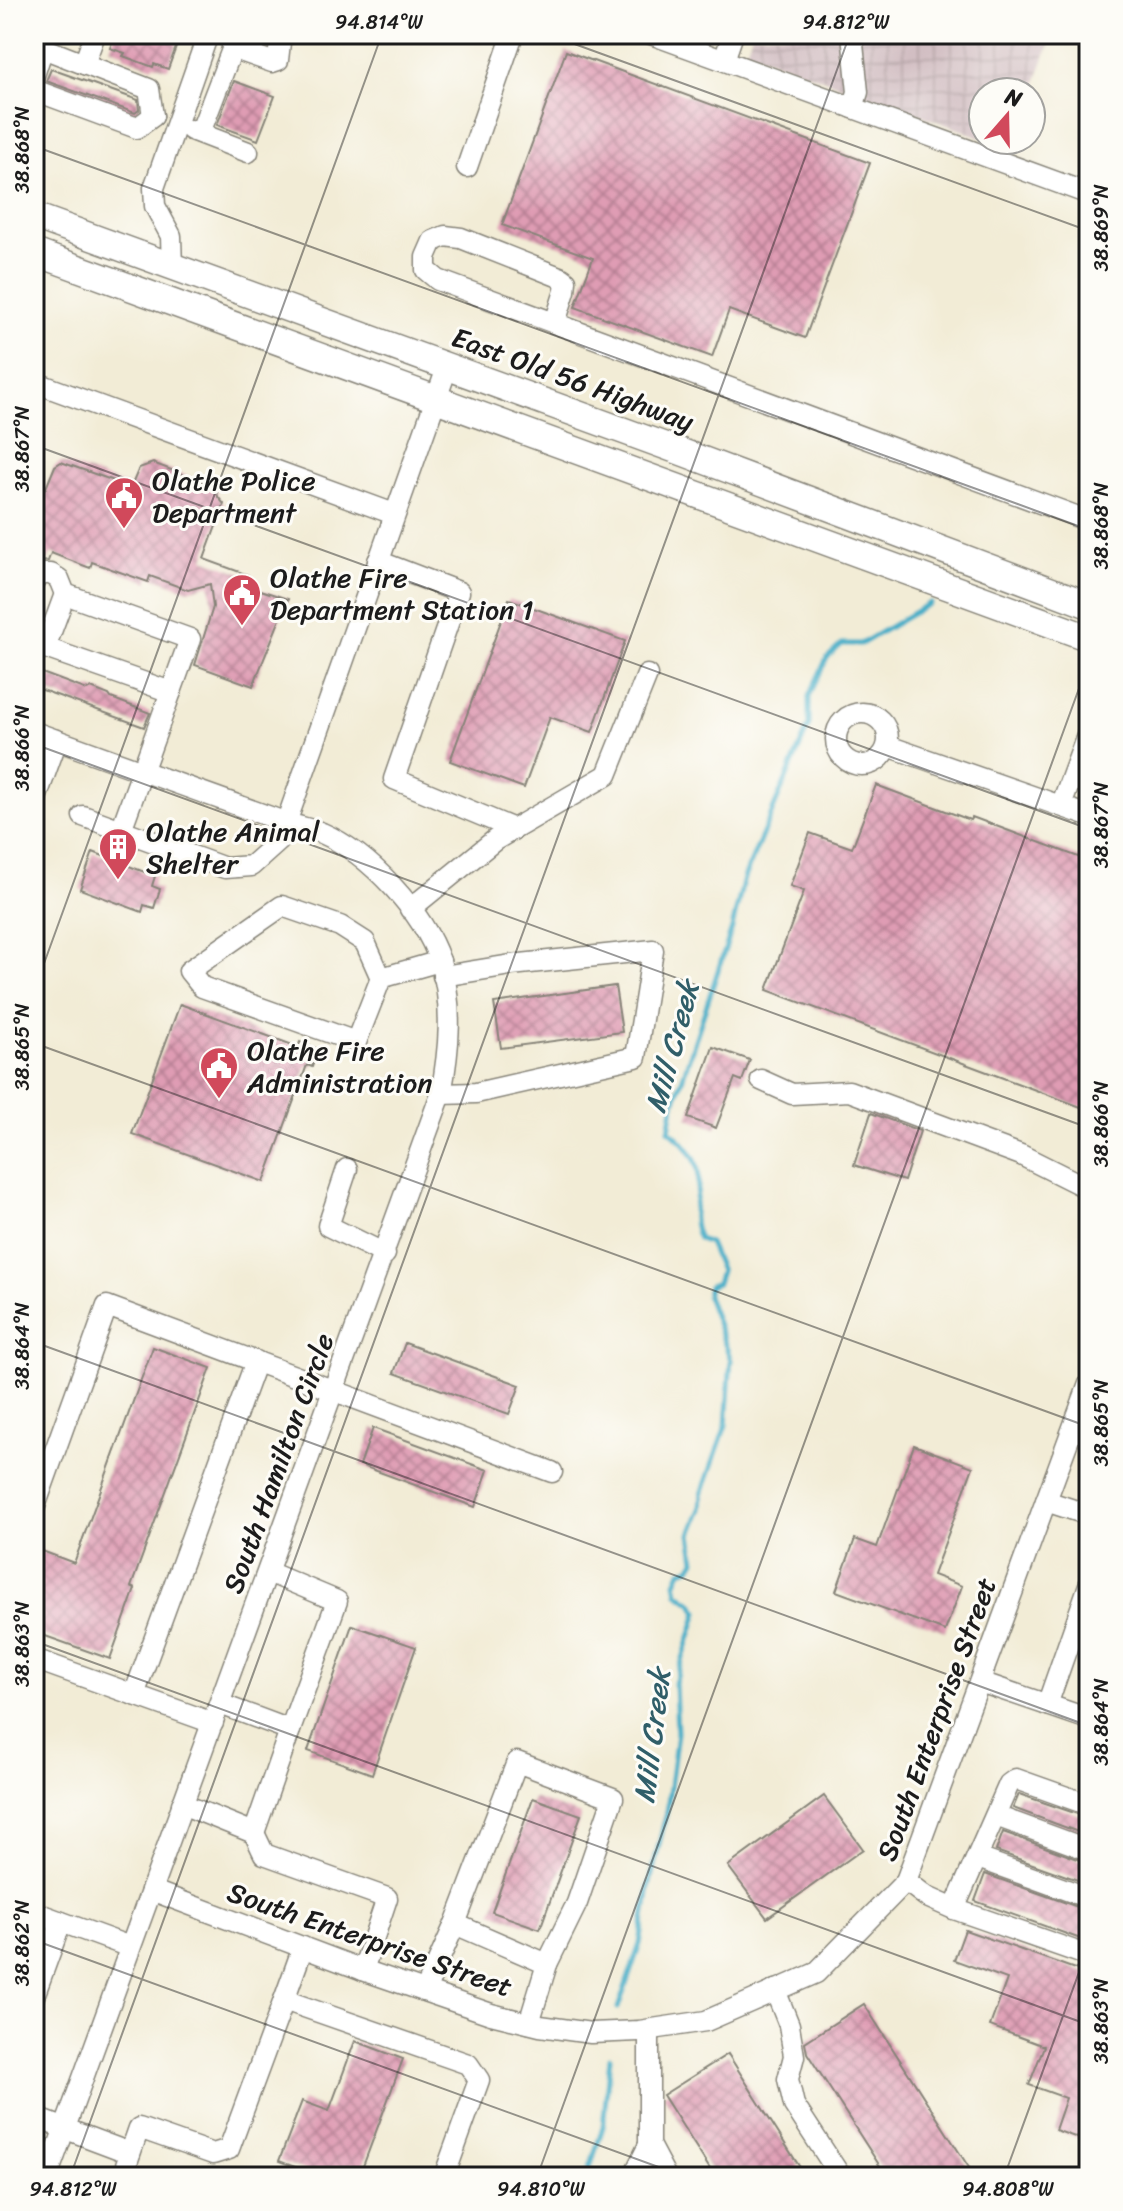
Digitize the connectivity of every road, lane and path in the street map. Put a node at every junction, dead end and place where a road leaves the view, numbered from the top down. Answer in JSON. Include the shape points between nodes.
{"nodes":[{"id":1,"x":95,"y":34,"type":"edge"},
{"id":2,"x":208,"y":34,"type":"edge"},
{"id":3,"x":281,"y":34,"type":"edge"},
{"id":4,"x":513,"y":34,"type":"edge"},
{"id":5,"x":653,"y":34,"type":"edge"},
{"id":6,"x":733,"y":34,"type":"edge"},
{"id":7,"x":852,"y":34,"type":"edge"},
{"id":8,"x":677,"y":38,"type":"edge"},
{"id":9,"x":234,"y":39,"type":"edge"},
{"id":10,"x":724,"y":60,"type":"junction"},
{"id":11,"x":84,"y":64,"type":"junction"},
{"id":12,"x":34,"y":75,"type":"edge"},
{"id":13,"x":34,"y":90,"type":"edge"},
{"id":14,"x":853,"y":108,"type":"junction"},
{"id":15,"x":153,"y":116,"type":"junction"},
{"id":16,"x":177,"y":125,"type":"junction"},
{"id":17,"x":200,"y":133,"type":"junction"},
{"id":18,"x":248,"y":152,"type":"dead end"},
{"id":19,"x":467,"y":167,"type":"dead end"},
{"id":20,"x":1089,"y":194,"type":"edge"},
{"id":21,"x":34,"y":216,"type":"edge"},
{"id":22,"x":34,"y":252,"type":"edge"},
{"id":23,"x":172,"y":268,"type":"junction"},
{"id":24,"x":555,"y":323,"type":"junction"},
{"id":25,"x":447,"y":368,"type":"junction"},
{"id":26,"x":34,"y":382,"type":"edge"},
{"id":27,"x":436,"y":399,"type":"junction"},
{"id":28,"x":394,"y":514,"type":"junction"},
{"id":29,"x":1089,"y":521,"type":"edge"},
{"id":30,"x":378,"y":561,"type":"junction"},
{"id":31,"x":34,"y":582,"type":"edge"},
{"id":32,"x":65,"y":594,"type":"junction"},
{"id":33,"x":1089,"y":605,"type":"edge"},
{"id":34,"x":1089,"y":638,"type":"edge"},
{"id":35,"x":39,"y":646,"type":"edge"},
{"id":36,"x":647,"y":675,"type":"dead end"},
{"id":37,"x":171,"y":692,"type":"junction"},
{"id":38,"x":34,"y":732,"type":"edge"},
{"id":39,"x":1089,"y":732,"type":"edge"},
{"id":40,"x":57,"y":740,"type":"junction"},
{"id":41,"x":888,"y":746,"type":"dead end"},
{"id":42,"x":142,"y":771,"type":"junction"},
{"id":43,"x":34,"y":804,"type":"edge"},
{"id":44,"x":1061,"y":806,"type":"junction"},
{"id":45,"x":83,"y":816,"type":"dead end"},
{"id":46,"x":1089,"y":816,"type":"edge"},
{"id":47,"x":287,"y":823,"type":"junction"},
{"id":48,"x":514,"y":829,"type":"junction"},
{"id":49,"x":121,"y":830,"type":"junction"},
{"id":50,"x":410,"y":909,"type":"junction"},
{"id":51,"x":442,"y":968,"type":"junction"},
{"id":52,"x":381,"y":978,"type":"junction"},
{"id":53,"x":761,"y":1080,"type":"dead end"},
{"id":54,"x":441,"y":1094,"type":"junction"},
{"id":55,"x":347,"y":1169,"type":"dead end"},
{"id":56,"x":1089,"y":1189,"type":"edge"},
{"id":57,"x":385,"y":1254,"type":"junction"},
{"id":58,"x":256,"y":1361,"type":"junction"},
{"id":59,"x":1089,"y":1384,"type":"edge"},
{"id":60,"x":335,"y":1391,"type":"junction"},
{"id":61,"x":552,"y":1472,"type":"dead end"},
{"id":62,"x":1046,"y":1501,"type":"junction"},
{"id":63,"x":34,"y":1509,"type":"edge"},
{"id":64,"x":1089,"y":1515,"type":"edge"},
{"id":65,"x":268,"y":1572,"type":"junction"},
{"id":66,"x":1089,"y":1585,"type":"edge"},
{"id":67,"x":34,"y":1659,"type":"edge"},
{"id":68,"x":980,"y":1682,"type":"junction"},
{"id":69,"x":134,"y":1695,"type":"junction"},
{"id":70,"x":1047,"y":1705,"type":"junction"},
{"id":71,"x":216,"y":1714,"type":"junction"},
{"id":72,"x":1089,"y":1719,"type":"edge"},
{"id":73,"x":290,"y":1730,"type":"junction"},
{"id":74,"x":182,"y":1804,"type":"junction"},
{"id":75,"x":1089,"y":1805,"type":"edge"},
{"id":76,"x":996,"y":1816,"type":"junction"},
{"id":77,"x":254,"y":1833,"type":"junction"},
{"id":78,"x":1089,"y":1850,"type":"edge"},
{"id":79,"x":978,"y":1858,"type":"junction"},
{"id":80,"x":906,"y":1881,"type":"junction"},
{"id":81,"x":151,"y":1890,"type":"junction"},
{"id":82,"x":1089,"y":1898,"type":"edge"},
{"id":83,"x":954,"y":1909,"type":"junction"},
{"id":84,"x":34,"y":1912,"type":"edge"},
{"id":85,"x":61,"y":1922,"type":"junction"},
{"id":86,"x":455,"y":1924,"type":"junction"},
{"id":87,"x":130,"y":1947,"type":"junction"},
{"id":88,"x":303,"y":1947,"type":"junction"},
{"id":89,"x":1089,"y":1956,"type":"edge"},
{"id":90,"x":547,"y":1964,"type":"junction"},
{"id":91,"x":363,"y":1970,"type":"junction"},
{"id":92,"x":775,"y":1990,"type":"junction"},
{"id":93,"x":425,"y":1991,"type":"junction"},
{"id":94,"x":34,"y":1996,"type":"edge"},
{"id":95,"x":284,"y":2000,"type":"junction"},
{"id":96,"x":529,"y":2023,"type":"junction"},
{"id":97,"x":649,"y":2030,"type":"junction"},
{"id":98,"x":34,"y":2117,"type":"edge"},
{"id":99,"x":65,"y":2129,"type":"junction"},
{"id":100,"x":649,"y":2145,"type":"junction"},
{"id":101,"x":130,"y":2153,"type":"junction"},
{"id":102,"x":47,"y":2177,"type":"edge"},
{"id":103,"x":122,"y":2177,"type":"edge"},
{"id":104,"x":444,"y":2177,"type":"edge"},
{"id":105,"x":633,"y":2177,"type":"edge"},
{"id":106,"x":666,"y":2177,"type":"edge"},
{"id":107,"x":841,"y":2177,"type":"edge"}],
"edges":[{"from":1,"to":11,"type":"street"},
{"from":2,"to":16,"type":"street"},
{"from":3,"to":9,"type":"street","via":[[281,53],[272,62]]},
{"from":4,"to":19,"type":"street"},
{"from":5,"to":8,"type":"street"},
{"from":6,"to":10,"type":"street"},
{"from":7,"to":14,"type":"street","via":[[858,92]]},
{"from":8,"to":10,"type":"street"},
{"from":9,"to":17,"type":"street"},
{"from":10,"to":14,"type":"street"},
{"from":11,"to":12,"type":"street","via":[[43,48]]},
{"from":11,"to":15,"type":"street","via":[[149,89]]},
{"from":13,"to":15,"type":"street","via":[[137,128]]},
{"from":14,"to":20,"type":"street"},
{"from":15,"to":16,"type":"street"},
{"from":16,"to":17,"type":"street"},
{"from":16,"to":23,"type":"street","via":[[154,188],[155,206],[171,236]]},
{"from":17,"to":18,"type":"street"},
{"from":21,"to":23,"type":"main road","name":"East Old 56 Highway"},
{"from":22,"to":27,"type":"main road"},
{"from":23,"to":25,"type":"main road","name":"East Old 56 Highway"},
{"from":24,"to":24,"type":"street","via":[[438,280],[426,270],[433,241],[461,238],[562,278],[565,291]]},
{"from":24,"to":29,"type":"street"},
{"from":25,"to":27,"type":"street"},
{"from":25,"to":33,"type":"main road","name":"East Old 56 Highway"},
{"from":26,"to":28,"type":"street"},
{"from":27,"to":28,"type":"street"},
{"from":27,"to":34,"type":"main road"},
{"from":28,"to":30,"type":"street"},
{"from":30,"to":47,"type":"street"},
{"from":30,"to":48,"type":"street","via":[[459,592],[394,779]]},
{"from":31,"to":32,"type":"street","via":[[39,574],[51,574]]},
{"from":32,"to":35,"type":"street"},
{"from":32,"to":37,"type":"street","via":[[190,639]]},
{"from":35,"to":37,"type":"street"},
{"from":36,"to":48,"type":"street","via":[[607,775]]},
{"from":37,"to":42,"type":"street"},
{"from":38,"to":40,"type":"street","name":"South Hamilton Circle"},
{"from":39,"to":44,"type":"street"},
{"from":40,"to":42,"type":"street","name":"South Hamilton Circle"},
{"from":40,"to":43,"type":"street"},
{"from":41,"to":44,"type":"street"},
{"from":42,"to":47,"type":"street","name":"South Hamilton Circle"},
{"from":42,"to":49,"type":"street"},
{"from":44,"to":46,"type":"street"},
{"from":45,"to":49,"type":"street"},
{"from":47,"to":49,"type":"street","via":[[280,840],[251,866],[238,869]]},
{"from":47,"to":50,"type":"street","name":"South Hamilton Circle","via":[[323,834],[349,850],[377,871]]},
{"from":48,"to":50,"type":"street"},
{"from":50,"to":51,"type":"street","name":"South Hamilton Circle"},
{"from":51,"to":52,"type":"street"},
{"from":51,"to":54,"type":"street","name":"South Hamilton Circle","via":[[449,1026]]},
{"from":51,"to":54,"type":"street","via":[[653,950],[636,1057],[476,1093]]},
{"from":52,"to":52,"type":"street","via":[[365,942],[340,926],[282,906],[189,971],[202,987],[356,1042]]},
{"from":53,"to":56,"type":"street","via":[[792,1094],[849,1091],[1021,1155]]},
{"from":54,"to":57,"type":"street","name":"South Hamilton Circle"},
{"from":55,"to":57,"type":"street","via":[[328,1226]]},
{"from":57,"to":60,"type":"street","name":"South Hamilton Circle"},
{"from":58,"to":60,"type":"street"},
{"from":58,"to":63,"type":"street","via":[[107,1306]]},
{"from":58,"to":69,"type":"street"},
{"from":59,"to":62,"type":"street","name":"South Enterprise Street"},
{"from":60,"to":61,"type":"street"},
{"from":60,"to":65,"type":"street","name":"South Hamilton Circle"},
{"from":62,"to":64,"type":"street"},
{"from":62,"to":68,"type":"street","name":"South Enterprise Street"},
{"from":65,"to":71,"type":"street","name":"South Hamilton Circle"},
{"from":65,"to":73,"type":"street","via":[[337,1601]]},
{"from":66,"to":70,"type":"street"},
{"from":67,"to":69,"type":"street"},
{"from":68,"to":70,"type":"street"},
{"from":68,"to":80,"type":"street","name":"South Enterprise Street"},
{"from":69,"to":71,"type":"street"},
{"from":70,"to":72,"type":"street"},
{"from":71,"to":73,"type":"street"},
{"from":71,"to":74,"type":"street","name":"South Hamilton Circle"},
{"from":73,"to":77,"type":"street"},
{"from":74,"to":77,"type":"street"},
{"from":74,"to":81,"type":"street","name":"South Hamilton Circle"},
{"from":75,"to":76,"type":"street","via":[[1016,1779]]},
{"from":76,"to":78,"type":"street"},
{"from":76,"to":79,"type":"street"},
{"from":77,"to":91,"type":"street","via":[[264,1854],[387,1898]]},
{"from":79,"to":82,"type":"street"},
{"from":79,"to":83,"type":"street"},
{"from":80,"to":83,"type":"street"},
{"from":80,"to":92,"type":"street","name":"South Enterprise Street","via":[[816,1973]]},
{"from":81,"to":87,"type":"street","name":"South Hamilton Circle"},
{"from":81,"to":88,"type":"street","name":"South Enterprise Street"},
{"from":83,"to":89,"type":"street"},
{"from":84,"to":85,"type":"street"},
{"from":85,"to":87,"type":"street"},
{"from":85,"to":94,"type":"street"},
{"from":86,"to":90,"type":"street"},
{"from":86,"to":90,"type":"street","via":[[517,1762],[613,1798],[577,1903]]},
{"from":86,"to":93,"type":"street"},
{"from":87,"to":99,"type":"street","name":"South Hamilton Circle"},
{"from":88,"to":91,"type":"street","name":"South Enterprise Street"},
{"from":88,"to":95,"type":"street"},
{"from":90,"to":96,"type":"street"},
{"from":91,"to":93,"type":"street","name":"South Enterprise Street"},
{"from":92,"to":97,"type":"street","name":"South Enterprise Street","via":[[706,2021]]},
{"from":92,"to":107,"type":"street","via":[[789,2025],[794,2056],[788,2079],[794,2105]]},
{"from":93,"to":96,"type":"street","name":"South Enterprise Street"},
{"from":95,"to":101,"type":"street","via":[[229,2149],[213,2154],[139,2128]]},
{"from":95,"to":104,"type":"street","via":[[468,2064],[479,2080]]},
{"from":96,"to":97,"type":"street","name":"South Enterprise Street","via":[[591,2033]]},
{"from":97,"to":100,"type":"street"},
{"from":98,"to":99,"type":"street"},
{"from":99,"to":101,"type":"street"},
{"from":99,"to":102,"type":"street","name":"South Hamilton Circle"},
{"from":100,"to":105,"type":"street"},
{"from":100,"to":106,"type":"street"},
{"from":101,"to":103,"type":"street"}]}
